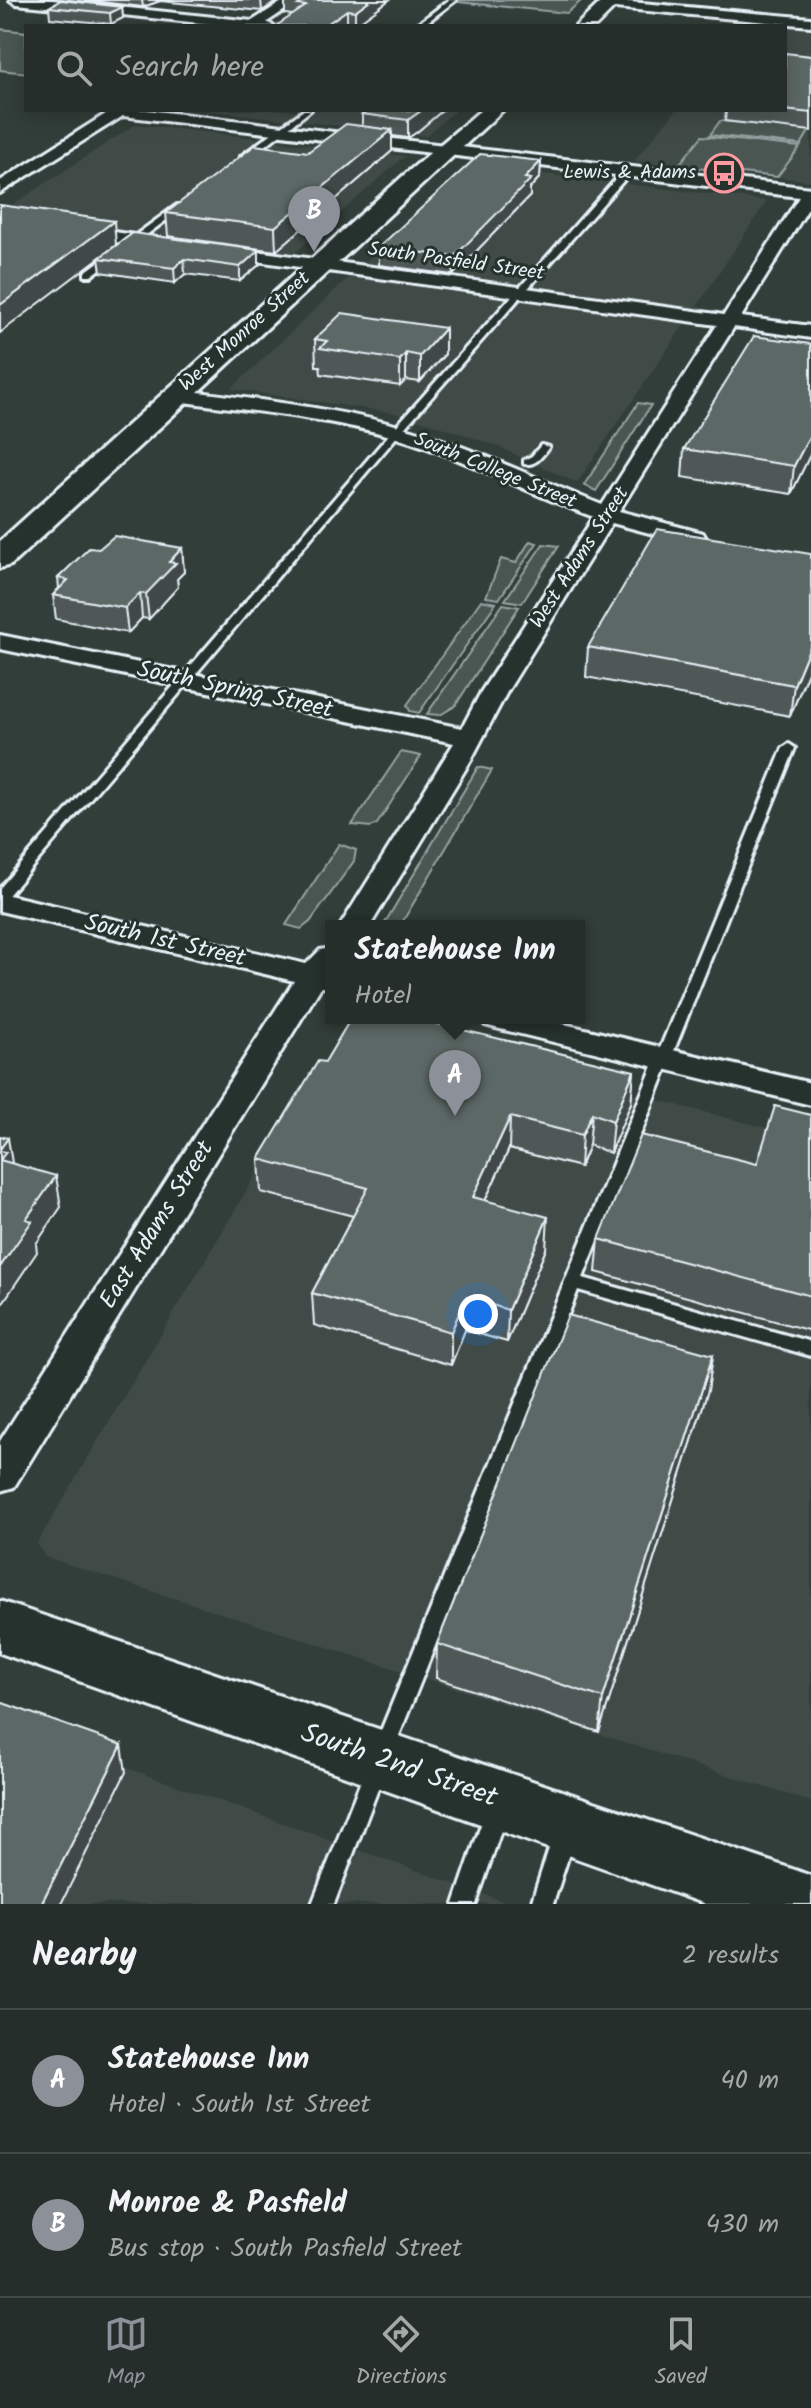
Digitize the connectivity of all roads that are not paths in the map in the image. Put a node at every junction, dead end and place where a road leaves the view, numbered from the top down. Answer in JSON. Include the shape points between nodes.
{"nodes":[{"id":1,"x":16,"y":0,"type":"edge"},
{"id":2,"x":294,"y":0,"type":"edge"},
{"id":3,"x":453,"y":0,"type":"edge"},
{"id":4,"x":611,"y":2,"type":"edge"},
{"id":5,"x":811,"y":22,"type":"edge"},
{"id":6,"x":239,"y":24,"type":"edge"},
{"id":7,"x":261,"y":24,"type":"edge"},
{"id":8,"x":421,"y":24,"type":"edge"},
{"id":9,"x":587,"y":24,"type":"edge"},
{"id":10,"x":118,"y":112,"type":"edge"},
{"id":11,"x":129,"y":112,"type":"edge"},
{"id":12,"x":305,"y":112,"type":"edge"},
{"id":13,"x":491,"y":112,"type":"edge"},
{"id":14,"x":282,"y":130,"type":"junction"},
{"id":15,"x":448,"y":150,"type":"junction"},
{"id":16,"x":231,"y":168,"type":"edge"},
{"id":17,"x":628,"y":171,"type":"junction"},
{"id":18,"x":0,"y":188,"type":"edge"},
{"id":19,"x":810,"y":194,"type":"edge"},
{"id":20,"x":182,"y":205,"type":"edge"},
{"id":21,"x":0,"y":221,"type":"edge"},
{"id":22,"x":135,"y":240,"type":"junction"},
{"id":23,"x":319,"y":265,"type":"junction"},
{"id":24,"x":88,"y":274,"type":"edge"},
{"id":25,"x":519,"y":293,"type":"junction"},
{"id":26,"x":730,"y":321,"type":"junction"},
{"id":27,"x":811,"y":332,"type":"edge"},
{"id":28,"x":176,"y":395,"type":"junction"},
{"id":29,"x":396,"y":432,"type":"junction"},
{"id":30,"x":544,"y":447,"type":"dead end"},
{"id":31,"x":527,"y":462,"type":"dead end"},
{"id":32,"x":606,"y":516,"type":"junction"},
{"id":33,"x":711,"y":541,"type":"edge"},
{"id":34,"x":0,"y":558,"type":"edge"},
{"id":35,"x":0,"y":642,"type":"edge"},
{"id":36,"x":186,"y":679,"type":"junction"},
{"id":37,"x":470,"y":738,"type":"junction"},
{"id":38,"x":789,"y":748,"type":"dead end"},
{"id":39,"x":0,"y":896,"type":"edge"},
{"id":40,"x":0,"y":902,"type":"edge"},
{"id":41,"x":359,"y":920,"type":"edge"},
{"id":42,"x":325,"y":970,"type":"edge"},
{"id":43,"x":521,"y":1024,"type":"edge"},
{"id":44,"x":662,"y":1058,"type":"junction"},
{"id":45,"x":811,"y":1094,"type":"edge"},
{"id":46,"x":573,"y":1282,"type":"junction"},
{"id":47,"x":811,"y":1349,"type":"edge"},
{"id":48,"x":0,"y":1475,"type":"edge"},
{"id":49,"x":0,"y":1627,"type":"edge"},
{"id":50,"x":379,"y":1760,"type":"junction"},
{"id":51,"x":500,"y":1801,"type":"junction"},
{"id":52,"x":568,"y":1824,"type":"junction"},
{"id":53,"x":323,"y":1904,"type":"edge"},
{"id":54,"x":465,"y":1904,"type":"edge"},
{"id":55,"x":542,"y":1904,"type":"edge"},
{"id":56,"x":798,"y":1904,"type":"edge"}],
"edges":[{"from":1,"to":6,"type":"street"},
{"from":2,"to":7,"type":"street"},
{"from":3,"to":8,"type":"lane"},
{"from":4,"to":5,"type":"street"},
{"from":4,"to":9,"type":"street"},
{"from":10,"to":18,"type":"street"},
{"from":11,"to":14,"type":"street"},
{"from":12,"to":14,"type":"lane"},
{"from":13,"to":15,"type":"street","name":"West Monroe Street"},
{"from":14,"to":15,"type":"street"},
{"from":14,"to":16,"type":"lane"},
{"from":15,"to":17,"type":"street"},
{"from":15,"to":23,"type":"street","name":"West Monroe Street"},
{"from":17,"to":19,"type":"street"},
{"from":17,"to":25,"type":"lane"},
{"from":19,"to":26,"type":"street","name":"West Adams Street"},
{"from":20,"to":22,"type":"lane"},
{"from":21,"to":22,"type":"street","name":"South Pasfield Street"},
{"from":22,"to":23,"type":"street","name":"South Pasfield Street"},
{"from":22,"to":24,"type":"lane"},
{"from":23,"to":25,"type":"street","name":"South Pasfield Street"},
{"from":23,"to":28,"type":"street","name":"West Monroe Street"},
{"from":25,"to":26,"type":"street","name":"South Pasfield Street"},
{"from":25,"to":29,"type":"lane"},
{"from":26,"to":27,"type":"street","name":"South Pasfield Street"},
{"from":26,"to":32,"type":"street","name":"West Adams Street"},
{"from":28,"to":29,"type":"street","name":"South College Street"},
{"from":28,"to":34,"type":"street","name":"West Monroe Street"},
{"from":29,"to":32,"type":"street","name":"South College Street","via":[[467,455]]},
{"from":29,"to":36,"type":"lane"},
{"from":30,"to":31,"type":"lane"},
{"from":32,"to":33,"type":"street","name":"South College Street"},
{"from":32,"to":37,"type":"street","name":"West Adams Street"},
{"from":35,"to":36,"type":"street","name":"South Spring Street"},
{"from":36,"to":37,"type":"street","name":"South Spring Street"},
{"from":36,"to":39,"type":"lane"},
{"from":37,"to":41,"type":"street","name":"West Adams Street"},
{"from":38,"to":44,"type":"lane"},
{"from":40,"to":42,"type":"street","name":"South 1st Street"},
{"from":42,"to":48,"type":"street","name":"East Adams Street"},
{"from":43,"to":44,"type":"street"},
{"from":44,"to":45,"type":"street"},
{"from":44,"to":46,"type":"lane"},
{"from":46,"to":47,"type":"lane"},
{"from":46,"to":50,"type":"lane"},
{"from":49,"to":50,"type":"street","name":"South 2nd Street"},
{"from":50,"to":51,"type":"street","name":"South 2nd Street"},
{"from":50,"to":53,"type":"lane"},
{"from":51,"to":52,"type":"street","name":"South 2nd Street"},
{"from":51,"to":54,"type":"lane"},
{"from":52,"to":55,"type":"lane"},
{"from":52,"to":56,"type":"street","name":"South 2nd Street"}]}
